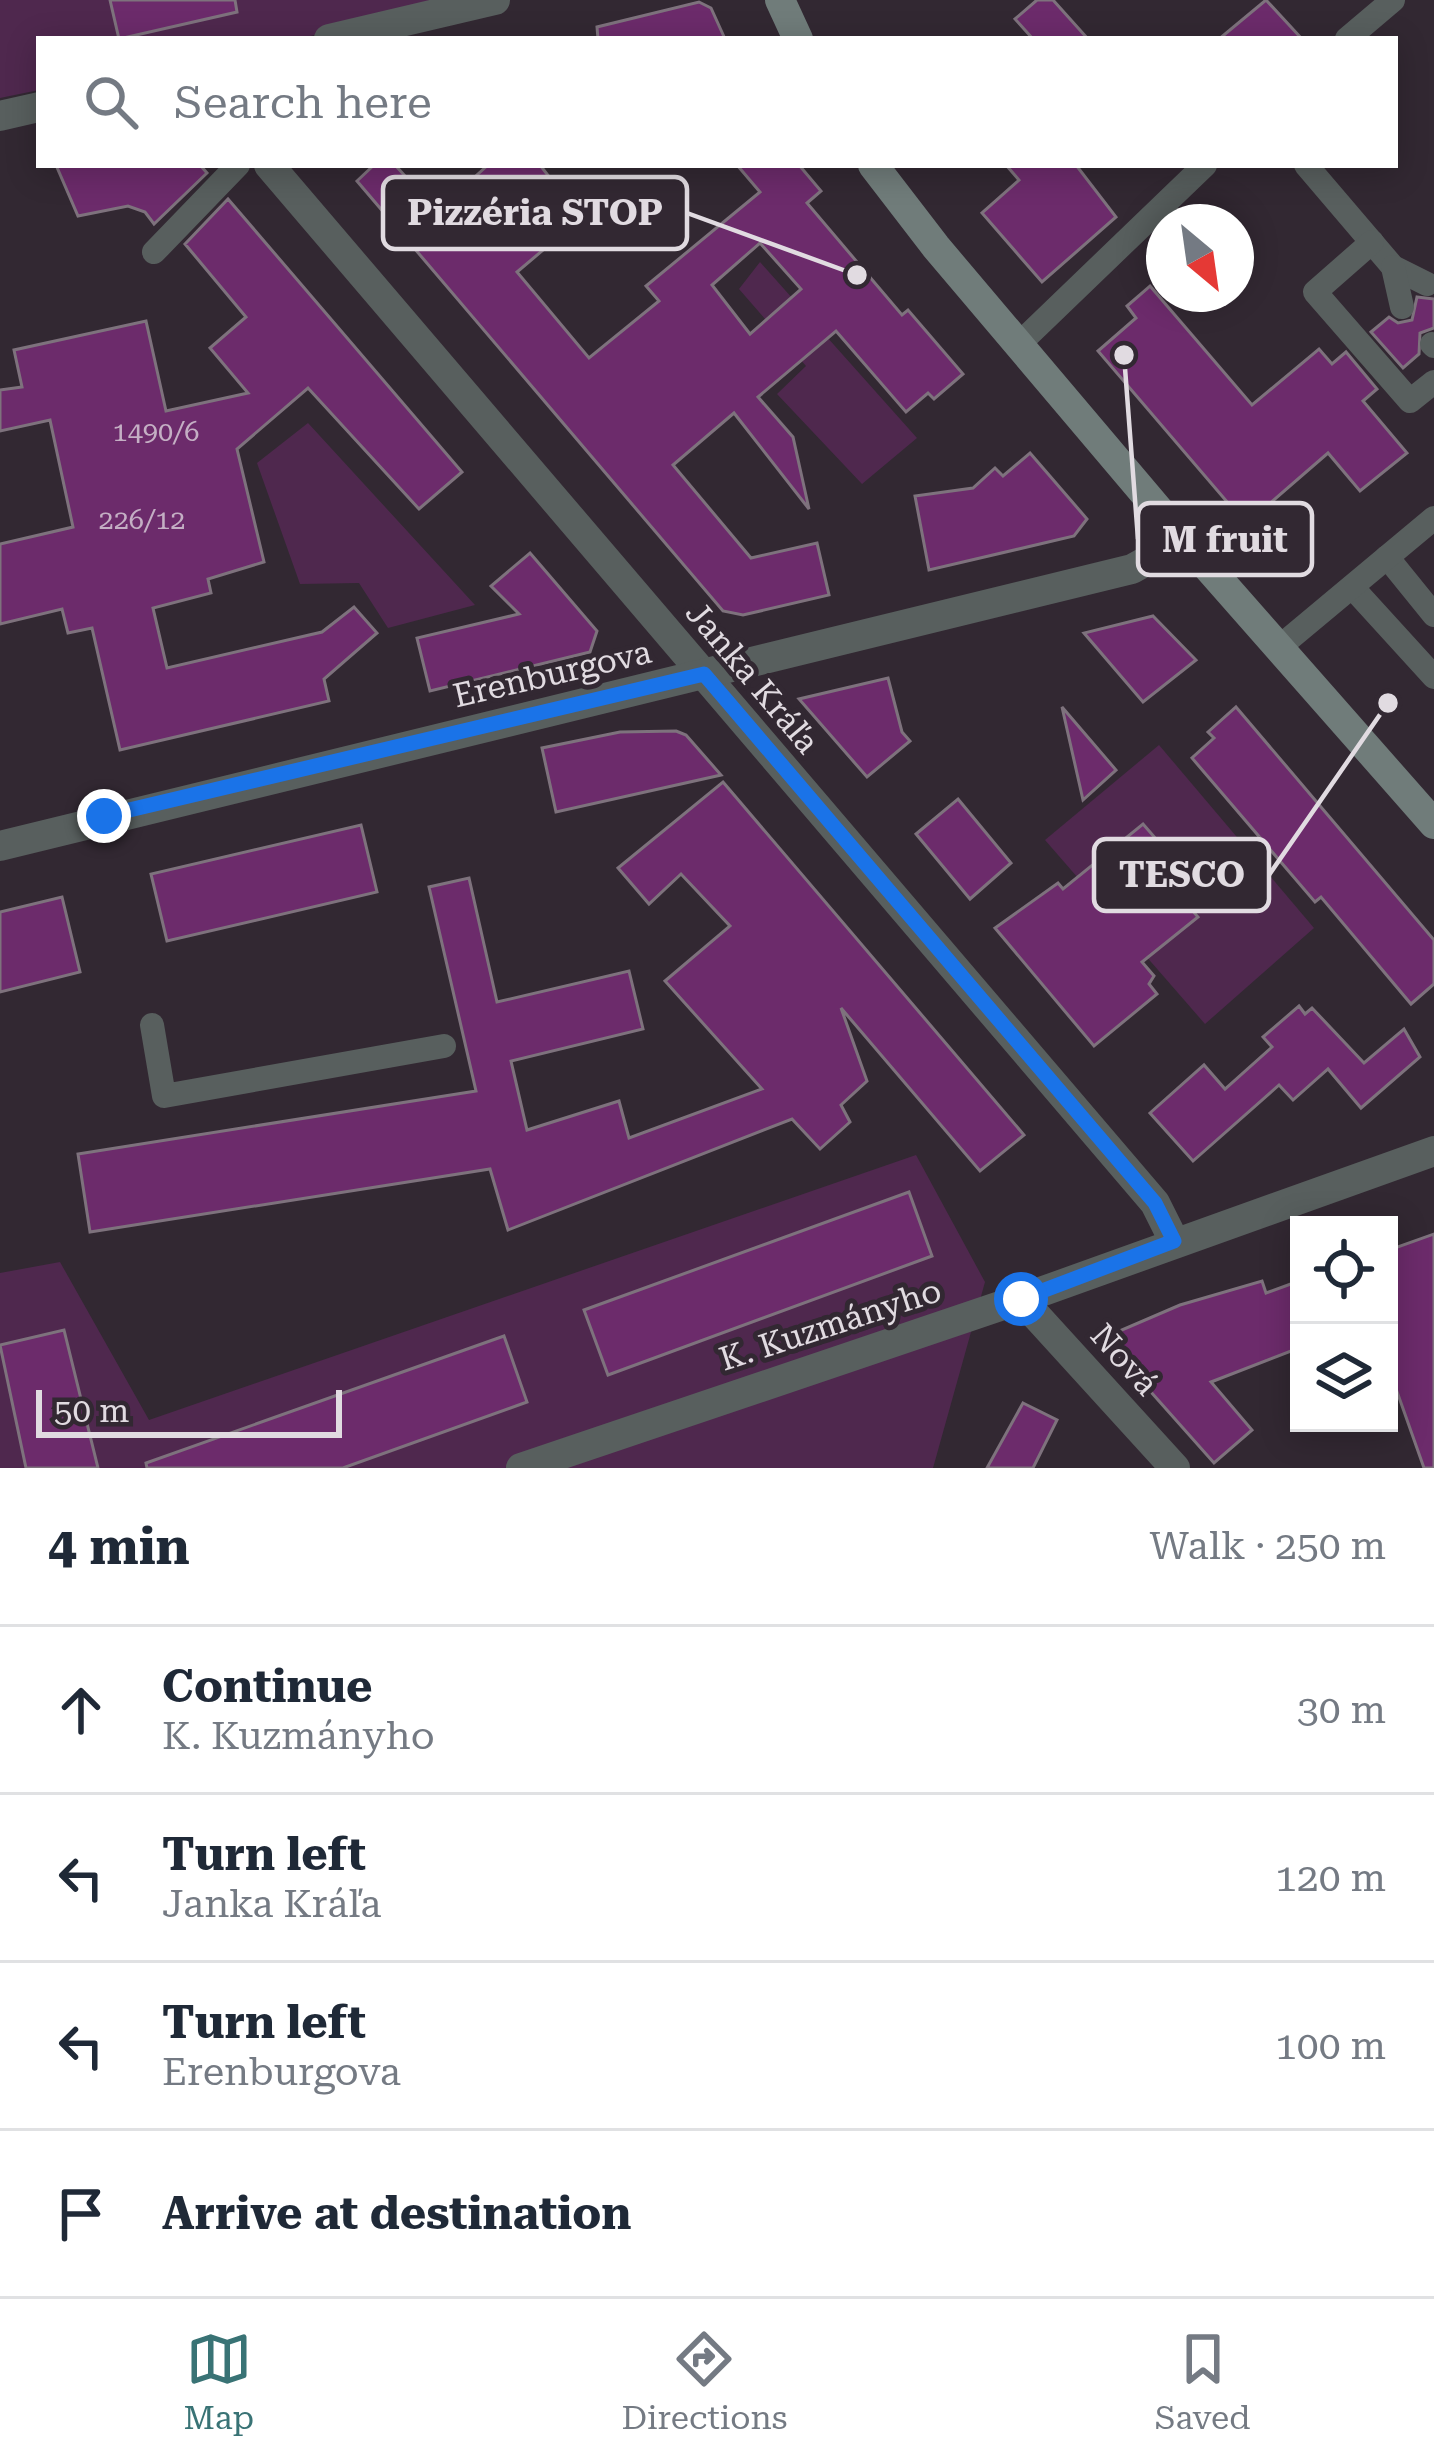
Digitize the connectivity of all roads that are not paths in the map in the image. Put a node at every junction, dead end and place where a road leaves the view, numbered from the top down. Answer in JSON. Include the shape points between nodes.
{"nodes":[{"id":1,"x":495,"y":0,"type":"edge"},
{"id":2,"x":780,"y":0,"type":"edge"},
{"id":3,"x":1393,"y":0,"type":"edge"},
{"id":4,"x":342,"y":36,"type":"edge"},
{"id":5,"x":797,"y":36,"type":"edge"},
{"id":6,"x":1351,"y":36,"type":"edge"},
{"id":7,"x":36,"y":108,"type":"edge"},
{"id":8,"x":0,"y":116,"type":"edge"},
{"id":9,"x":235,"y":168,"type":"edge"},
{"id":10,"x":271,"y":168,"type":"edge"},
{"id":11,"x":875,"y":168,"type":"edge"},
{"id":12,"x":1202,"y":168,"type":"edge"},
{"id":13,"x":1309,"y":168,"type":"edge"},
{"id":14,"x":1372,"y":242,"type":"junction"},
{"id":15,"x":154,"y":252,"type":"dead end"},
{"id":16,"x":1393,"y":267,"type":"junction"},
{"id":17,"x":1427,"y":284,"type":"dead end"},
{"id":18,"x":1402,"y":307,"type":"dead end"},
{"id":19,"x":1021,"y":342,"type":"junction"},
{"id":20,"x":1434,"y":382,"type":"edge"},
{"id":21,"x":1430,"y":529,"type":"edge"},
{"id":22,"x":1184,"y":540,"type":"junction"},
{"id":23,"x":1388,"y":556,"type":"junction"},
{"id":24,"x":1352,"y":587,"type":"junction"},
{"id":25,"x":1434,"y":615,"type":"edge"},
{"id":26,"x":1277,"y":649,"type":"junction"},
{"id":27,"x":704,"y":674,"type":"junction"},
{"id":28,"x":1434,"y":677,"type":"edge"},
{"id":29,"x":1434,"y":824,"type":"edge"},
{"id":30,"x":0,"y":846,"type":"edge"},
{"id":31,"x":152,"y":1025,"type":"dead end"},
{"id":32,"x":444,"y":1046,"type":"dead end"},
{"id":33,"x":1434,"y":1151,"type":"edge"},
{"id":34,"x":1174,"y":1241,"type":"junction"},
{"id":35,"x":1021,"y":1299,"type":"junction"},
{"id":36,"x":520,"y":1468,"type":"edge"},
{"id":37,"x":1175,"y":1468,"type":"edge"}],
"edges":[{"from":1,"to":4,"type":"street"},
{"from":2,"to":5,"type":"street"},
{"from":3,"to":6,"type":"lane"},
{"from":7,"to":8,"type":"street"},
{"from":9,"to":15,"type":"lane"},
{"from":10,"to":27,"type":"street","name":"Janka Kráľa"},
{"from":11,"to":19,"type":"street"},
{"from":12,"to":19,"type":"lane"},
{"from":13,"to":14,"type":"lane"},
{"from":14,"to":16,"type":"lane"},
{"from":14,"to":20,"type":"lane","via":[[1315,292],[1410,401]]},
{"from":16,"to":17,"type":"lane"},
{"from":16,"to":18,"type":"lane"},
{"from":19,"to":22,"type":"street"},
{"from":21,"to":23,"type":"lane"},
{"from":22,"to":26,"type":"street"},
{"from":22,"to":27,"type":"street","name":"Erenburgova","via":[[1132,569]]},
{"from":23,"to":24,"type":"lane"},
{"from":23,"to":25,"type":"lane"},
{"from":24,"to":26,"type":"lane"},
{"from":24,"to":28,"type":"lane"},
{"from":26,"to":29,"type":"street"},
{"from":27,"to":30,"type":"street","name":"Erenburgova"},
{"from":27,"to":34,"type":"street","name":"Janka Kráľa","via":[[1155,1203]]},
{"from":31,"to":32,"type":"lane","via":[[164,1096]]},
{"from":33,"to":34,"type":"street","name":"K. Kuzmányho"},
{"from":34,"to":35,"type":"street","name":"K. Kuzmányho"},
{"from":35,"to":36,"type":"street","name":"K. Kuzmányho"},
{"from":35,"to":37,"type":"street","name":"Nová"}]}
